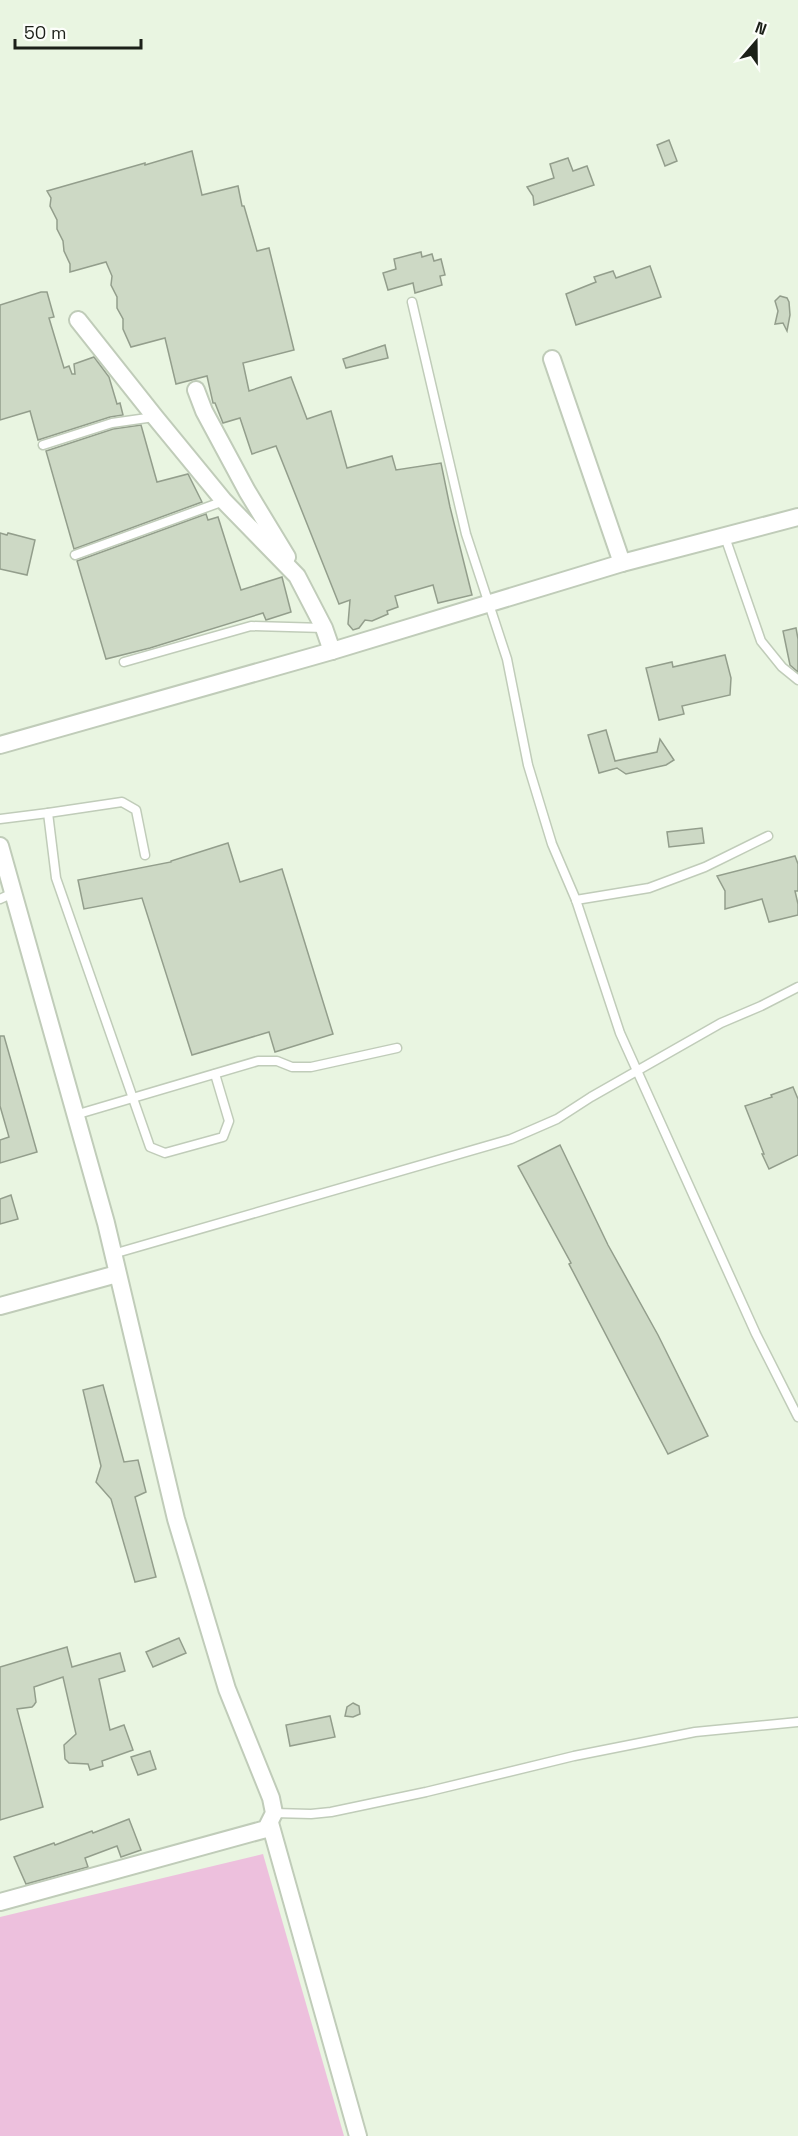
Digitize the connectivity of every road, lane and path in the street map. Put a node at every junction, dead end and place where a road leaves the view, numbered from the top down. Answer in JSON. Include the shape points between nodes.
{"nodes":[{"id":1,"x":412,"y":302,"type":"dead end"},
{"id":2,"x":78,"y":320,"type":"dead end"},
{"id":3,"x":552,"y":359,"type":"dead end"},
{"id":4,"x":196,"y":390,"type":"dead end"},
{"id":5,"x":155,"y":417,"type":"junction"},
{"id":6,"x":43,"y":445,"type":"dead end"},
{"id":7,"x":224,"y":501,"type":"junction"},
{"id":8,"x":798,"y":517,"type":"edge"},
{"id":9,"x":725,"y":537,"type":"junction"},
{"id":10,"x":75,"y":555,"type":"dead end"},
{"id":11,"x":622,"y":563,"type":"junction"},
{"id":12,"x":297,"y":576,"type":"junction"},
{"id":13,"x":487,"y":603,"type":"junction"},
{"id":14,"x":324,"y":628,"type":"junction"},
{"id":15,"x":332,"y":651,"type":"junction"},
{"id":16,"x":124,"y":662,"type":"dead end"},
{"id":17,"x":798,"y":680,"type":"edge"},
{"id":18,"x":0,"y":745,"type":"edge"},
{"id":19,"x":48,"y":813,"type":"junction"},
{"id":20,"x":0,"y":819,"type":"edge"},
{"id":21,"x":768,"y":836,"type":"dead end"},
{"id":22,"x":0,"y":846,"type":"edge"},
{"id":23,"x":145,"y":855,"type":"dead end"},
{"id":24,"x":6,"y":896,"type":"edge"},
{"id":25,"x":576,"y":900,"type":"junction"},
{"id":26,"x":798,"y":987,"type":"edge"},
{"id":27,"x":397,"y":1048,"type":"dead end"},
{"id":28,"x":636,"y":1071,"type":"junction"},
{"id":29,"x":215,"y":1074,"type":"junction"},
{"id":30,"x":134,"y":1099,"type":"junction"},
{"id":31,"x":75,"y":1116,"type":"junction"},
{"id":32,"x":113,"y":1254,"type":"junction"},
{"id":33,"x":117,"y":1274,"type":"junction"},
{"id":34,"x":0,"y":1306,"type":"edge"},
{"id":35,"x":798,"y":1417,"type":"edge"},
{"id":36,"x":798,"y":1722,"type":"edge"},
{"id":37,"x":272,"y":1818,"type":"junction"},
{"id":38,"x":0,"y":1902,"type":"edge"},
{"id":39,"x":358,"y":2136,"type":"edge"}],
"edges":[{"from":1,"to":13,"type":"lane","via":[[466,534]]},
{"from":2,"to":5,"type":"street"},
{"from":3,"to":11,"type":"street"},
{"from":4,"to":12,"type":"street"},
{"from":5,"to":6,"type":"lane","via":[[112,423]]},
{"from":5,"to":7,"type":"street"},
{"from":7,"to":10,"type":"lane"},
{"from":7,"to":12,"type":"street"},
{"from":8,"to":9,"type":"street"},
{"from":9,"to":11,"type":"street"},
{"from":9,"to":17,"type":"lane","via":[[760,641]]},
{"from":11,"to":13,"type":"street"},
{"from":12,"to":14,"type":"street"},
{"from":13,"to":15,"type":"street"},
{"from":13,"to":25,"type":"lane","via":[[507,659],[528,765],[552,844]]},
{"from":14,"to":15,"type":"street"},
{"from":14,"to":16,"type":"lane","via":[[251,626]]},
{"from":15,"to":18,"type":"street"},
{"from":19,"to":20,"type":"lane"},
{"from":19,"to":23,"type":"lane","via":[[122,802],[136,810]]},
{"from":19,"to":30,"type":"lane","via":[[56,878]]},
{"from":21,"to":25,"type":"lane","via":[[705,867],[649,888]]},
{"from":22,"to":24,"type":"street"},
{"from":24,"to":31,"type":"street"},
{"from":25,"to":28,"type":"lane"},
{"from":26,"to":28,"type":"lane","via":[[722,1023]]},
{"from":27,"to":29,"type":"lane","via":[[311,1067],[258,1061]]},
{"from":28,"to":32,"type":"lane","via":[[557,1119],[511,1139]]},
{"from":28,"to":35,"type":"lane"},
{"from":29,"to":30,"type":"lane"},
{"from":29,"to":30,"type":"lane","via":[[230,1121],[223,1137],[165,1153],[150,1148]]},
{"from":30,"to":31,"type":"lane"},
{"from":31,"to":32,"type":"street"},
{"from":32,"to":33,"type":"street"},
{"from":33,"to":34,"type":"street"},
{"from":33,"to":37,"type":"street","via":[[180,1530],[227,1689],[271,1798]]},
{"from":36,"to":37,"type":"lane","via":[[684,1734],[331,1812]]},
{"from":37,"to":38,"type":"street","via":[[266,1829]]},
{"from":37,"to":39,"type":"street"}]}
